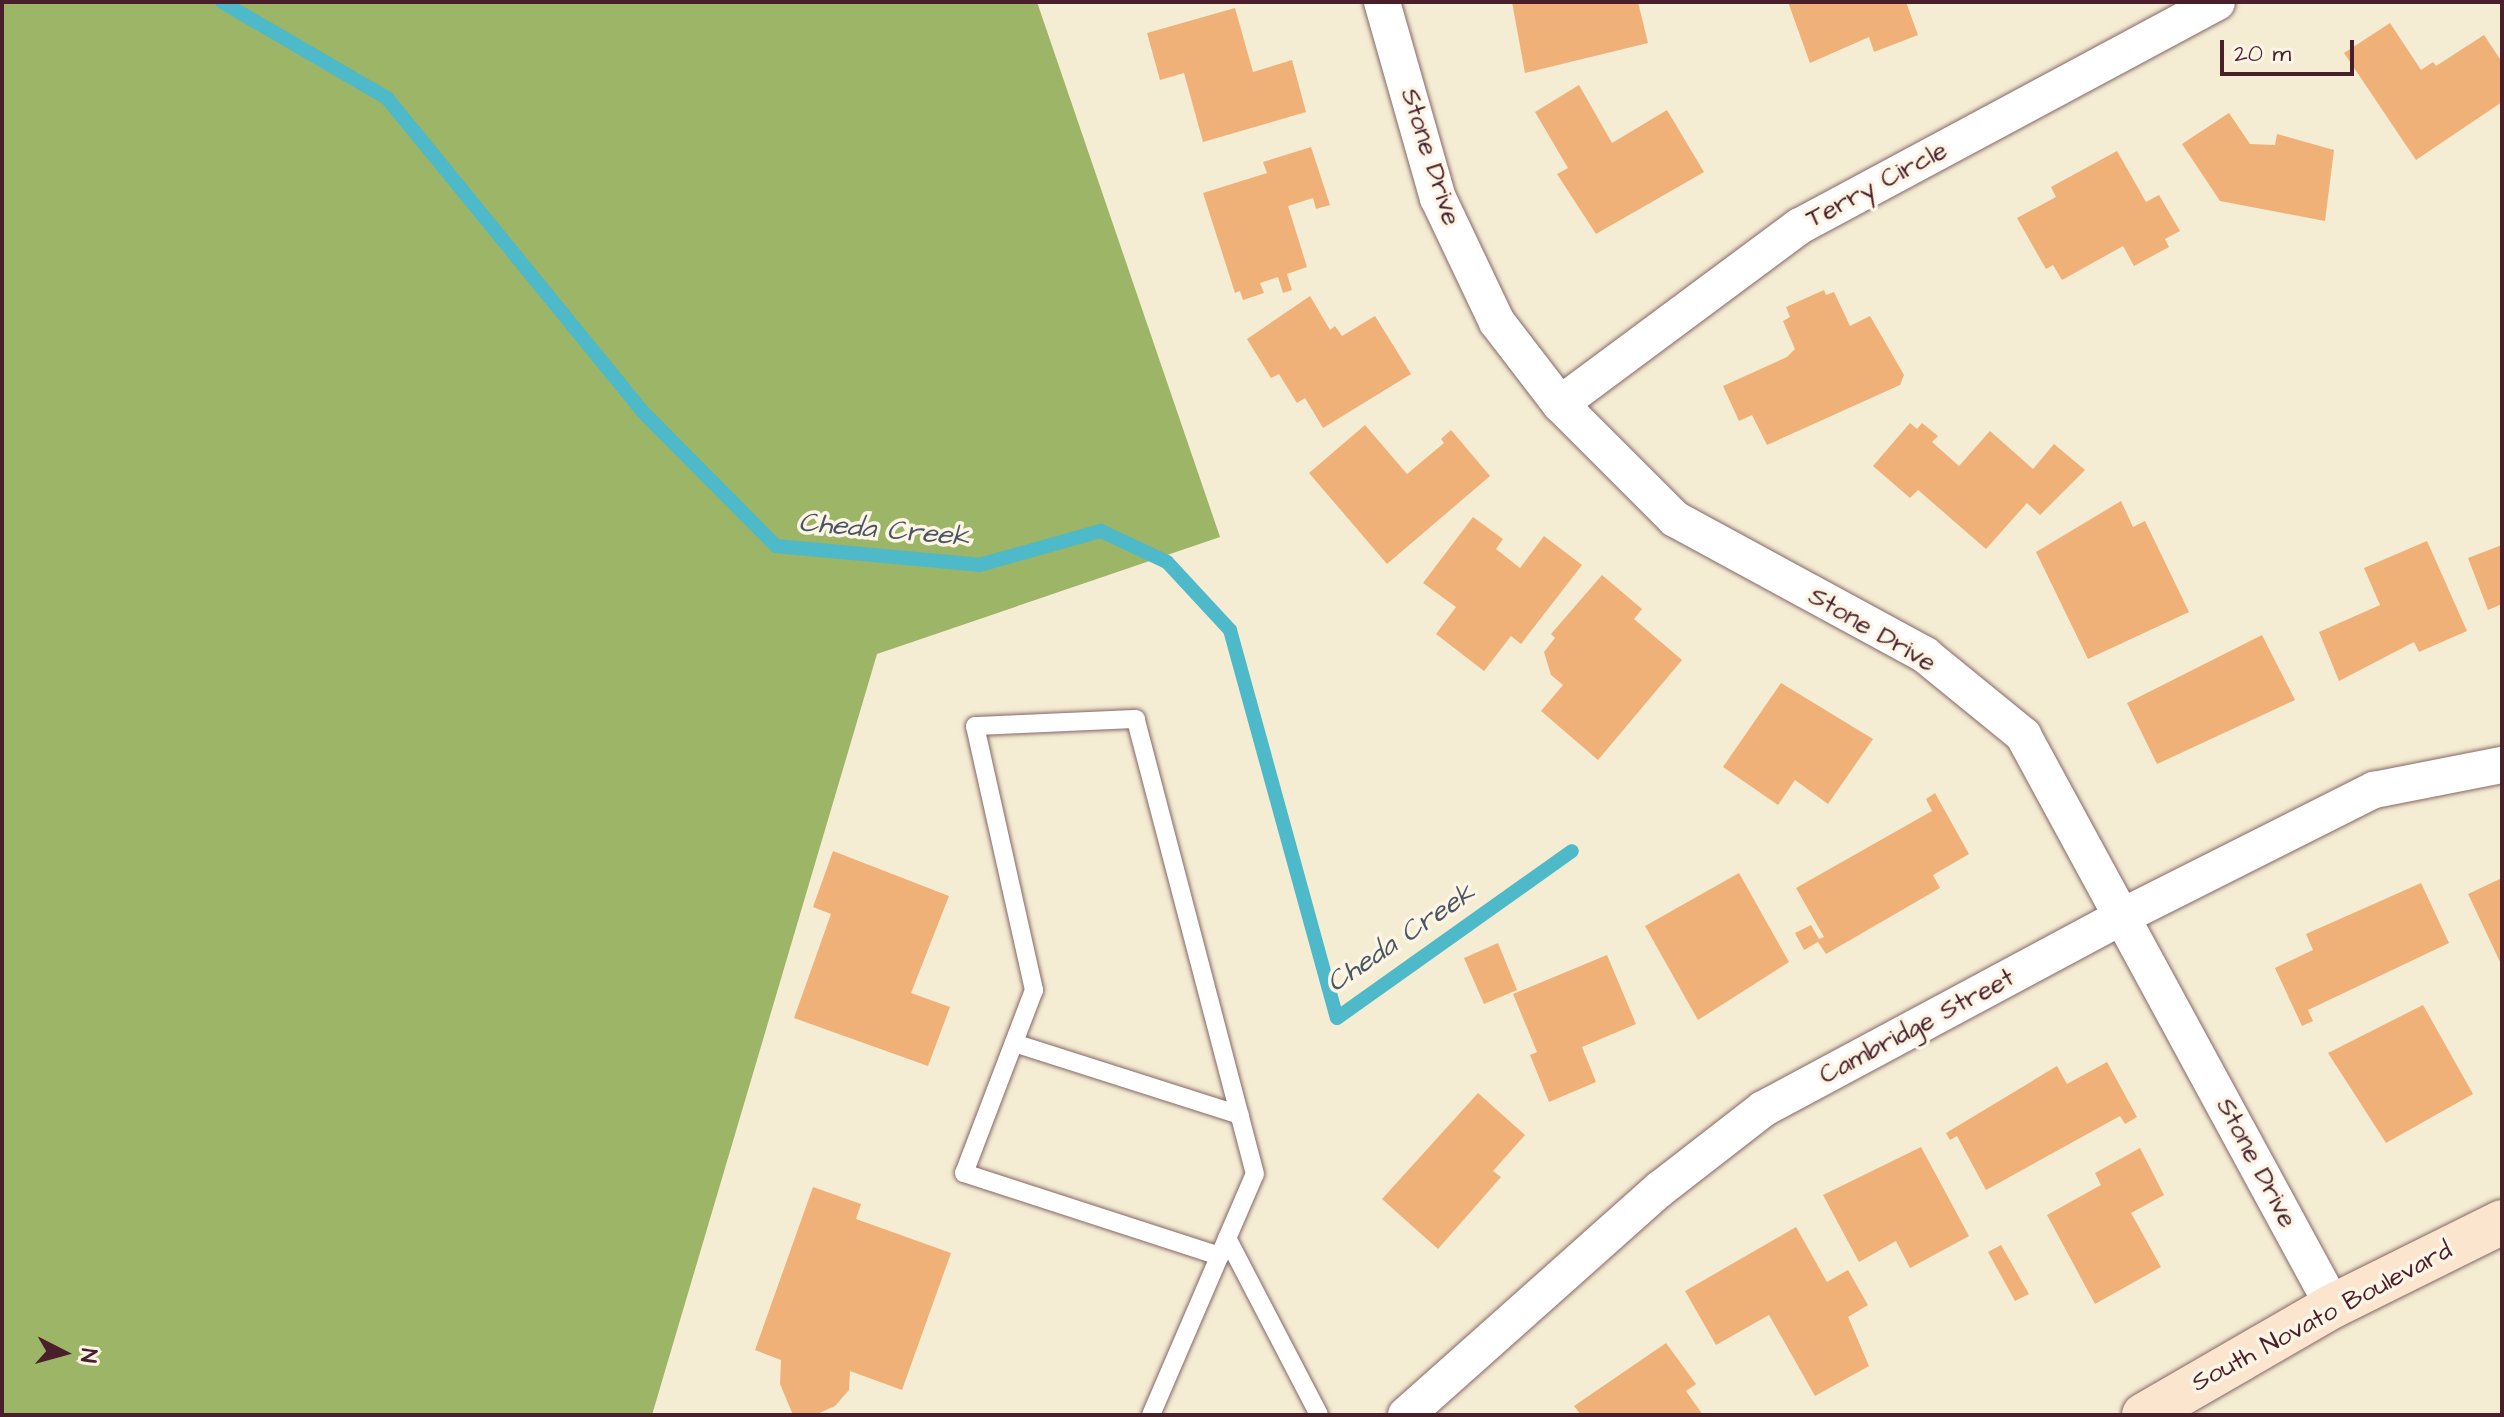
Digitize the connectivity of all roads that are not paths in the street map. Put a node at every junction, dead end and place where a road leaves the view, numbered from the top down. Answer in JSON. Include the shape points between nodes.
{"nodes":[{"id":1,"x":1382,"y":2,"type":"edge"},
{"id":2,"x":2217,"y":2,"type":"edge"},
{"id":3,"x":1560,"y":404,"type":"junction"},
{"id":4,"x":2502,"y":765,"type":"edge"},
{"id":5,"x":2125,"y":915,"type":"junction"},
{"id":6,"x":1014,"y":1043,"type":"junction"},
{"id":7,"x":1240,"y":1115,"type":"junction"},
{"id":8,"x":2502,"y":1222,"type":"edge"},
{"id":9,"x":1227,"y":1238,"type":"junction"},
{"id":10,"x":1220,"y":1256,"type":"junction"},
{"id":11,"x":2333,"y":1306,"type":"junction"},
{"id":12,"x":1151,"y":1415,"type":"edge"},
{"id":13,"x":1319,"y":1415,"type":"edge"},
{"id":14,"x":1406,"y":1415,"type":"edge"},
{"id":15,"x":2144,"y":1415,"type":"edge"}],
"edges":[{"from":1,"to":3,"type":"street","name":"Stone Drive","via":[[1438,198],[1497,322]]},
{"from":2,"to":3,"type":"street","name":"Terry Circle","via":[[1800,226]]},
{"from":3,"to":5,"type":"street","name":"Stone Drive","via":[[1675,519],[1925,655],[2023,735]]},
{"from":4,"to":5,"type":"street","name":"Cambridge Street","via":[[2374,790]]},
{"from":5,"to":11,"type":"street","name":"Stone Drive"},
{"from":5,"to":14,"type":"street","name":"Cambridge Street","via":[[1763,1109],[1660,1189]]},
{"from":6,"to":7,"type":"lane"},
{"from":6,"to":7,"type":"lane","via":[[1034,990],[975,726],[1136,719]]},
{"from":6,"to":10,"type":"lane","via":[[964,1173]]},
{"from":7,"to":9,"type":"lane","via":[[1255,1174]]},
{"from":8,"to":11,"type":"main road","name":"South Novato Boulevard"},
{"from":9,"to":10,"type":"lane"},
{"from":9,"to":13,"type":"lane"},
{"from":10,"to":12,"type":"lane"},
{"from":11,"to":15,"type":"main road","name":"South Novato Boulevard"}]}
